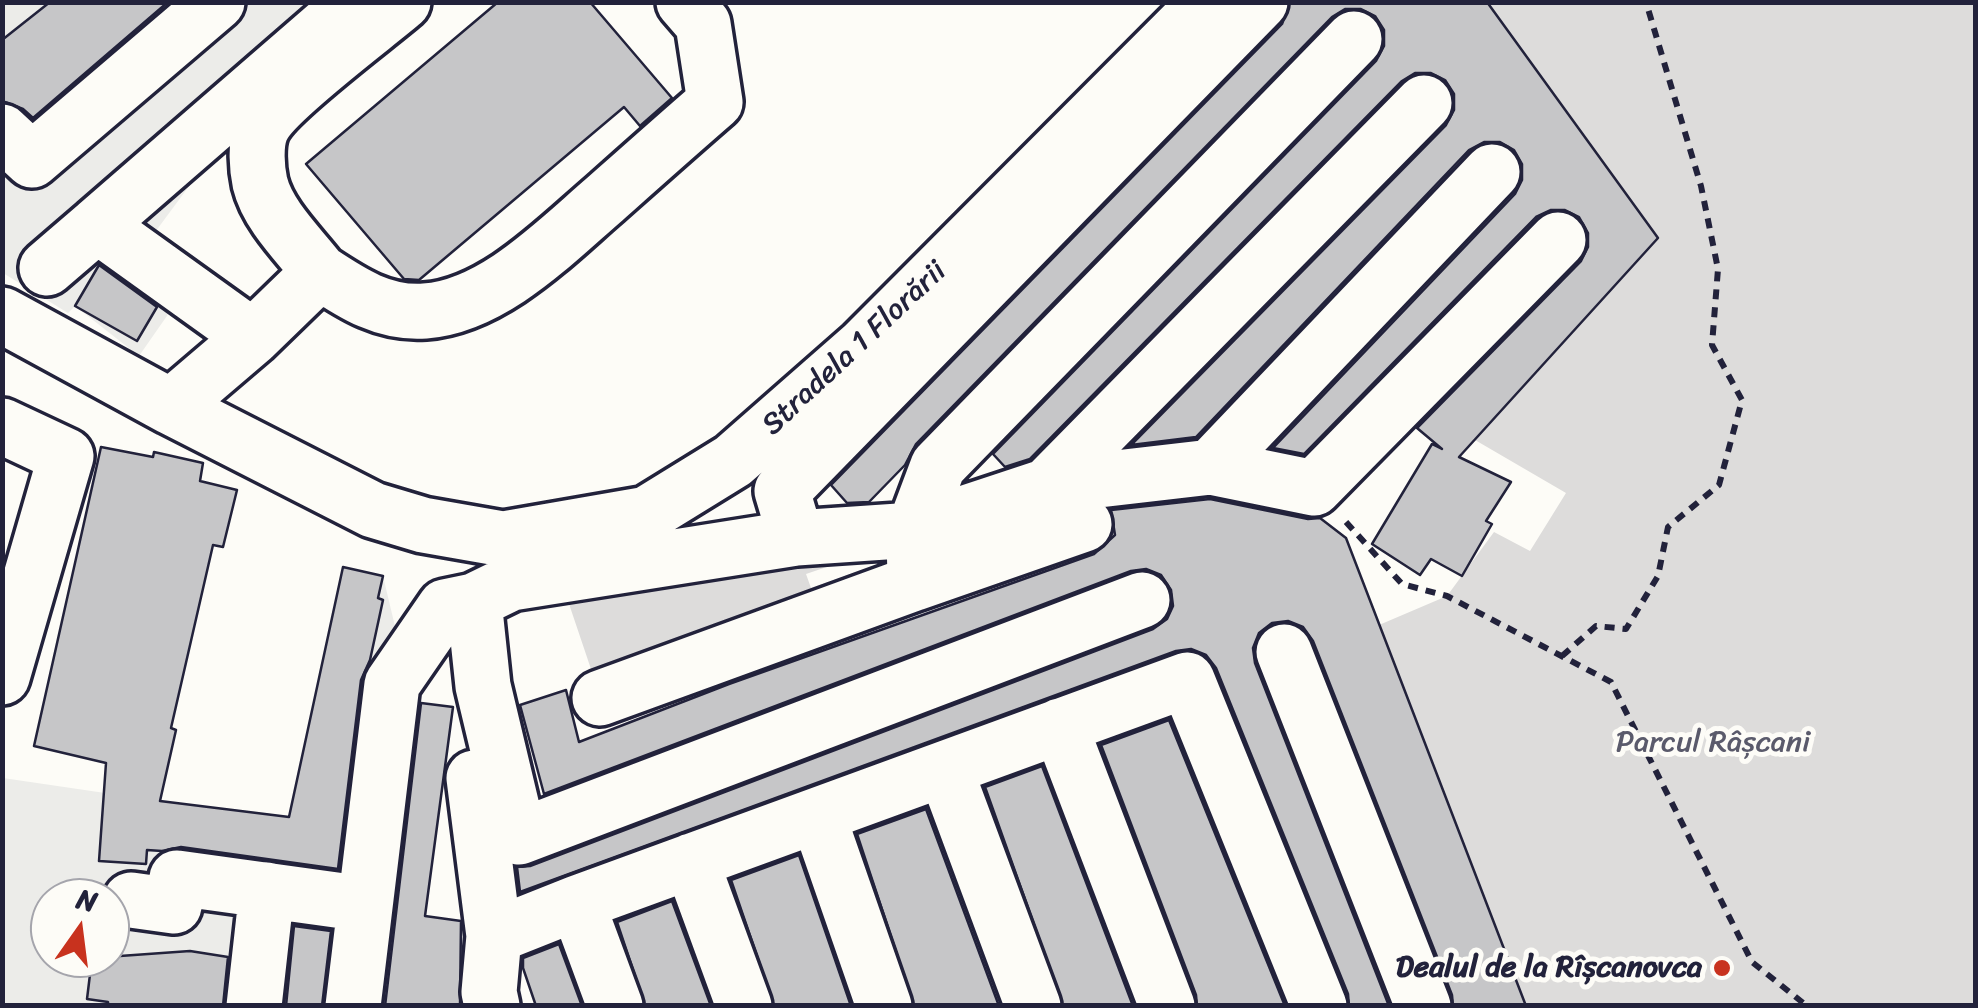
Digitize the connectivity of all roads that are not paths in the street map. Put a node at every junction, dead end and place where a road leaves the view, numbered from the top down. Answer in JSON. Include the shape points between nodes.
{"nodes":[{"id":1,"x":217,"y":2,"type":"edge"},
{"id":2,"x":354,"y":2,"type":"edge"},
{"id":3,"x":403,"y":2,"type":"edge"},
{"id":4,"x":684,"y":2,"type":"edge"},
{"id":5,"x":1207,"y":2,"type":"edge"},
{"id":6,"x":1260,"y":2,"type":"edge"},
{"id":7,"x":1354,"y":39,"type":"dead end"},
{"id":8,"x":1424,"y":103,"type":"dead end"},
{"id":9,"x":2,"y":132,"type":"edge"},
{"id":10,"x":1492,"y":172,"type":"dead end"},
{"id":11,"x":98,"y":226,"type":"junction"},
{"id":12,"x":1558,"y":240,"type":"dead end"},
{"id":13,"x":46,"y":268,"type":"dead end"},
{"id":14,"x":320,"y":272,"type":"junction"},
{"id":15,"x":2,"y":314,"type":"edge"},
{"id":16,"x":253,"y":337,"type":"junction"},
{"id":17,"x":170,"y":407,"type":"junction"},
{"id":18,"x":2,"y":426,"type":"edge"},
{"id":19,"x":1211,"y":467,"type":"junction"},
{"id":20,"x":1047,"y":486,"type":"junction"},
{"id":21,"x":1084,"y":524,"type":"dead end"},
{"id":22,"x":424,"y":525,"type":"junction"},
{"id":23,"x":796,"y":538,"type":"junction"},
{"id":24,"x":914,"y":556,"type":"junction"},
{"id":25,"x":1142,"y":600,"type":"dead end"},
{"id":26,"x":460,"y":604,"type":"junction"},
{"id":27,"x":1284,"y":652,"type":"dead end"},
{"id":28,"x":2,"y":677,"type":"edge"},
{"id":29,"x":600,"y":698,"type":"dead end"},
{"id":30,"x":1060,"y":726,"type":"junction"},
{"id":31,"x":944,"y":768,"type":"junction"},
{"id":32,"x":818,"y":816,"type":"junction"},
{"id":33,"x":691,"y":861,"type":"junction"},
{"id":34,"x":267,"y":890,"type":"junction"},
{"id":35,"x":131,"y":900,"type":"dead end"},
{"id":36,"x":577,"y":903,"type":"junction"},
{"id":37,"x":366,"y":904,"type":"junction"},
{"id":38,"x":494,"y":936,"type":"junction"},
{"id":39,"x":254,"y":1006,"type":"edge"},
{"id":40,"x":353,"y":1006,"type":"edge"},
{"id":41,"x":492,"y":1006,"type":"edge"},
{"id":42,"x":616,"y":1006,"type":"edge"},
{"id":43,"x":744,"y":1006,"type":"edge"},
{"id":44,"x":884,"y":1006,"type":"edge"},
{"id":45,"x":1033,"y":1006,"type":"edge"},
{"id":46,"x":1167,"y":1006,"type":"edge"},
{"id":47,"x":1319,"y":1006,"type":"edge"},
{"id":48,"x":1424,"y":1006,"type":"edge"}],
"edges":[{"from":1,"to":9,"type":"street","via":[[32,160]]},
{"from":2,"to":11,"type":"street"},
{"from":3,"to":14,"type":"street","via":[[276,108],[260,131],[261,186]]},
{"from":4,"to":14,"type":"street","via":[[703,24],[715,102],[525,269],[459,304],[426,311],[356,297]]},
{"from":5,"to":22,"type":"street","name":"Stradela 1 Florării","via":[[864,346],[733,461],[647,514],[503,540]]},
{"from":6,"to":23,"type":"street","via":[[782,491]]},
{"from":7,"to":24,"type":"street","via":[[938,466]]},
{"from":8,"to":20,"type":"street"},
{"from":10,"to":19,"type":"street"},
{"from":11,"to":13,"type":"street"},
{"from":11,"to":16,"type":"street"},
{"from":12,"to":19,"type":"street","via":[[1314,488]]},
{"from":14,"to":16,"type":"street"},
{"from":15,"to":17,"type":"street","name":"Stradela 1 Florării"},
{"from":16,"to":17,"type":"street"},
{"from":17,"to":22,"type":"street","name":"Stradela 1 Florării","via":[[374,510]]},
{"from":18,"to":28,"type":"street","via":[[66,456]]},
{"from":19,"to":20,"type":"street"},
{"from":20,"to":24,"type":"street"},
{"from":21,"to":24,"type":"street"},
{"from":22,"to":26,"type":"street"},
{"from":23,"to":24,"type":"street"},
{"from":23,"to":26,"type":"street","via":[[511,584]]},
{"from":24,"to":29,"type":"street"},
{"from":25,"to":26,"type":"street","via":[[519,837]]},
{"from":26,"to":37,"type":"street","via":[[392,684]]},
{"from":26,"to":38,"type":"street","via":[[460,674]]},
{"from":27,"to":48,"type":"street"},
{"from":30,"to":31,"type":"street"},
{"from":30,"to":46,"type":"street"},
{"from":30,"to":47,"type":"street","via":[[1187,680]]},
{"from":31,"to":32,"type":"street"},
{"from":31,"to":45,"type":"street"},
{"from":32,"to":33,"type":"street"},
{"from":32,"to":44,"type":"street"},
{"from":33,"to":36,"type":"street"},
{"from":33,"to":43,"type":"street"},
{"from":34,"to":35,"type":"street","via":[[177,878],[174,906]]},
{"from":34,"to":37,"type":"street"},
{"from":34,"to":39,"type":"street"},
{"from":36,"to":38,"type":"street"},
{"from":36,"to":42,"type":"street"},
{"from":37,"to":40,"type":"street"},
{"from":38,"to":41,"type":"street"}]}
